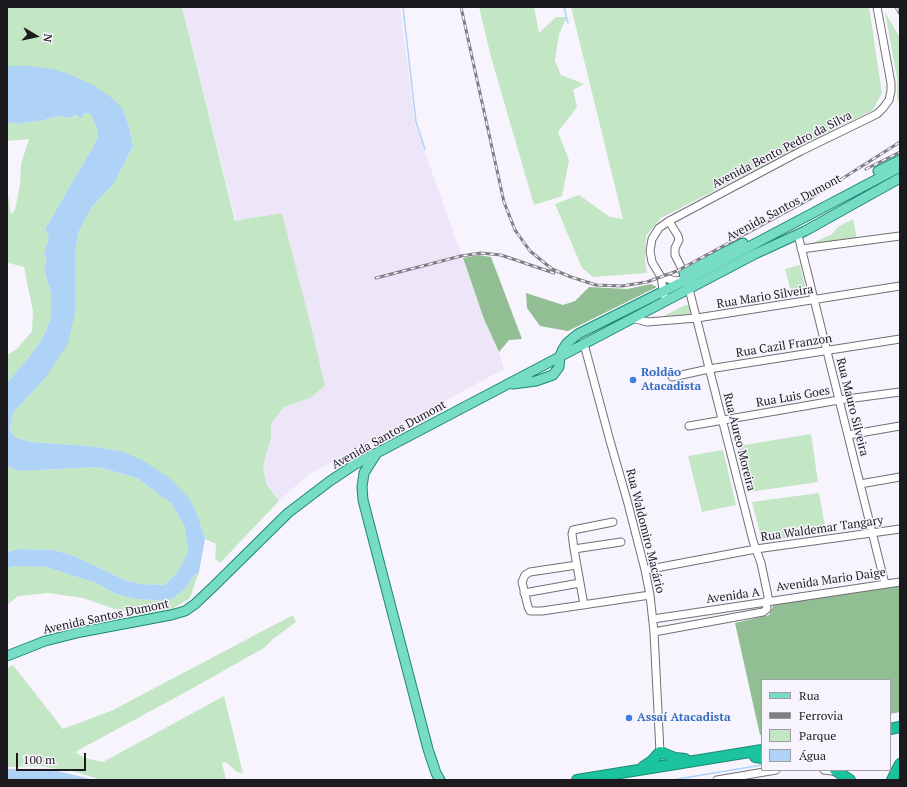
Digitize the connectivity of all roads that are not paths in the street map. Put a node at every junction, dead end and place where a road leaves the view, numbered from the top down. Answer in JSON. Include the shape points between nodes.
{"nodes":[{"id":1,"x":877,"y":7,"type":"edge"},
{"id":2,"x":900,"y":160,"type":"edge"},
{"id":3,"x":900,"y":167,"type":"edge"},
{"id":4,"x":900,"y":178,"type":"edge"},
{"id":5,"x":669,"y":221,"type":"junction"},
{"id":6,"x":798,"y":235,"type":"junction"},
{"id":7,"x":900,"y":236,"type":"edge"},
{"id":8,"x":801,"y":249,"type":"junction"},
{"id":9,"x":661,"y":277,"type":"junction"},
{"id":10,"x":686,"y":281,"type":"junction"},
{"id":11,"x":900,"y":286,"type":"edge"},
{"id":12,"x":662,"y":291,"type":"junction"},
{"id":13,"x":666,"y":300,"type":"junction"},
{"id":14,"x":814,"y":300,"type":"junction"},
{"id":15,"x":632,"y":318,"type":"junction"},
{"id":16,"x":697,"y":318,"type":"junction"},
{"id":17,"x":900,"y":339,"type":"edge"},
{"id":18,"x":584,"y":344,"type":"junction"},
{"id":19,"x":826,"y":351,"type":"junction"},
{"id":20,"x":560,"y":356,"type":"junction"},
{"id":21,"x":709,"y":369,"type":"junction"},
{"id":22,"x":672,"y":377,"type":"dead end"},
{"id":23,"x":900,"y":392,"type":"edge"},
{"id":24,"x":839,"y":400,"type":"junction"},
{"id":25,"x":722,"y":420,"type":"junction"},
{"id":26,"x":689,"y":426,"type":"dead end"},
{"id":27,"x":900,"y":426,"type":"edge"},
{"id":28,"x":848,"y":435,"type":"junction"},
{"id":29,"x":376,"y":454,"type":"junction"},
{"id":30,"x":900,"y":477,"type":"edge"},
{"id":31,"x":860,"y":484,"type":"junction"},
{"id":32,"x":613,"y":522,"type":"dead end"},
{"id":33,"x":900,"y":529,"type":"edge"},
{"id":34,"x":873,"y":533,"type":"junction"},
{"id":35,"x":621,"y":542,"type":"dead end"},
{"id":36,"x":574,"y":549,"type":"junction"},
{"id":37,"x":756,"y":549,"type":"junction"},
{"id":38,"x":577,"y":565,"type":"junction"},
{"id":39,"x":645,"y":570,"type":"junction"},
{"id":40,"x":900,"y":582,"type":"edge"},
{"id":41,"x":580,"y":583,"type":"junction"},
{"id":42,"x":885,"y":584,"type":"junction"},
{"id":43,"x":524,"y":592,"type":"junction"},
{"id":44,"x":650,"y":595,"type":"junction"},
{"id":45,"x":767,"y":601,"type":"junction"},
{"id":46,"x":584,"y":605,"type":"junction"},
{"id":47,"x":722,"y":608,"type":"junction"},
{"id":48,"x":694,"y":613,"type":"junction"},
{"id":49,"x":653,"y":619,"type":"junction"},
{"id":50,"x":724,"y":619,"type":"junction"},
{"id":51,"x":696,"y":625,"type":"junction"},
{"id":52,"x":654,"y":632,"type":"junction"},
{"id":53,"x":8,"y":655,"type":"edge"},
{"id":54,"x":761,"y":750,"type":"edge"},
{"id":55,"x":660,"y":752,"type":"junction"},
{"id":56,"x":760,"y":757,"type":"edge"},
{"id":57,"x":698,"y":760,"type":"junction"},
{"id":58,"x":900,"y":764,"type":"edge"},
{"id":59,"x":640,"y":770,"type":"junction"},
{"id":60,"x":770,"y":771,"type":"edge"},
{"id":61,"x":838,"y":771,"type":"edge"},
{"id":62,"x":440,"y":780,"type":"edge"},
{"id":63,"x":577,"y":780,"type":"edge"},
{"id":64,"x":621,"y":780,"type":"edge"},
{"id":65,"x":717,"y":780,"type":"edge"},
{"id":66,"x":850,"y":780,"type":"edge"},
{"id":67,"x":892,"y":780,"type":"edge"}],
"edges":[{"from":1,"to":5,"type":"street","name":"Avenida Bento Pedro da Silva","via":[[891,91],[889,100],[877,114]]},
{"from":2,"to":10,"type":"main road","name":"Avenida Santos Dumont"},
{"from":3,"to":10,"type":"main road","name":"Avenida Santos Dumont"},
{"from":4,"to":6,"type":"main road","name":"Avenida Santos Dumont"},
{"from":5,"to":9,"type":"street","name":"Avenida Bento Pedro da Silva","via":[[659,228],[651,244],[652,262]]},
{"from":5,"to":10,"type":"street","name":"Rua Aureo Moreira","via":[[678,236],[675,255]]},
{"from":6,"to":8,"type":"street","name":"Rua Mauro Silveira"},
{"from":6,"to":10,"type":"main road","name":"Avenida Santos Dumont"},
{"from":7,"to":8,"type":"street"},
{"from":8,"to":14,"type":"street","name":"Rua Mauro Silveira"},
{"from":9,"to":10,"type":"street"},
{"from":9,"to":12,"type":"street","name":"Avenida Bento Pedro da Silva"},
{"from":10,"to":12,"type":"main road"},
{"from":10,"to":13,"type":"main road","name":"Avenida Santos Dumont"},
{"from":10,"to":16,"type":"street","name":"Rua Aureo Moreira"},
{"from":11,"to":14,"type":"street","name":"Rua Mario Silveira"},
{"from":12,"to":13,"type":"street","name":"Avenida Bento Pedro da Silva"},
{"from":12,"to":20,"type":"main road","via":[[578,334],[567,343]]},
{"from":13,"to":15,"type":"main road","name":"Avenida Santos Dumont"},
{"from":14,"to":16,"type":"street","name":"Rua Mario Silveira"},
{"from":14,"to":19,"type":"street","name":"Rua Mauro Silveira"},
{"from":15,"to":16,"type":"street","name":"Rua Mario Silveira","via":[[647,322]]},
{"from":15,"to":18,"type":"main road","name":"Avenida Santos Dumont"},
{"from":16,"to":21,"type":"street","name":"Rua Aureo Moreira"},
{"from":17,"to":19,"type":"street","name":"Rua Cazil Franzon"},
{"from":18,"to":20,"type":"main road","name":"Avenida Santos Dumont"},
{"from":18,"to":39,"type":"street","name":"Rua Waldomiro Macário"},
{"from":19,"to":21,"type":"street","name":"Rua Cazil Franzon"},
{"from":19,"to":24,"type":"street","name":"Rua Mauro Silveira"},
{"from":20,"to":29,"type":"main road","name":"Avenida Santos Dumont","via":[[559,367],[553,375],[536,381],[508,385]]},
{"from":21,"to":22,"type":"street","name":"Rua Cazil Franzon"},
{"from":21,"to":25,"type":"street","name":"Rua Aureo Moreira"},
{"from":23,"to":24,"type":"street","name":"Rua Luis Goes"},
{"from":24,"to":25,"type":"street","name":"Rua Luis Goes"},
{"from":24,"to":28,"type":"street","name":"Rua Mauro Silveira"},
{"from":25,"to":26,"type":"street","name":"Rua Luis Goes"},
{"from":25,"to":37,"type":"street","name":"Rua Aureo Moreira"},
{"from":27,"to":28,"type":"street"},
{"from":28,"to":31,"type":"street","name":"Rua Mauro Silveira"},
{"from":29,"to":53,"type":"main road","name":"Avenida Santos Dumont","via":[[330,481],[288,513],[210,591],[185,611],[171,616],[80,632],[45,641]]},
{"from":29,"to":62,"type":"main road","via":[[364,474],[363,500],[428,749]]},
{"from":30,"to":31,"type":"street"},
{"from":31,"to":34,"type":"street","name":"Rua Mauro Silveira"},
{"from":32,"to":36,"type":"street","via":[[573,530]]},
{"from":33,"to":34,"type":"street","name":"Rua Waldemar Tangary"},
{"from":34,"to":37,"type":"street","name":"Rua Waldemar Tangary"},
{"from":34,"to":42,"type":"street","name":"Rua Mauro Silveira"},
{"from":35,"to":36,"type":"street"},
{"from":36,"to":38,"type":"street"},
{"from":37,"to":39,"type":"street","name":"Rua Waldemar Tangary"},
{"from":37,"to":45,"type":"street","name":"Rua Aureo Moreira"},
{"from":38,"to":41,"type":"street"},
{"from":38,"to":43,"type":"street","via":[[530,572],[525,575],[522,582]]},
{"from":39,"to":44,"type":"street","name":"Rua Waldomiro Macário"},
{"from":40,"to":42,"type":"street","name":"Avenida Mario Daige"},
{"from":41,"to":43,"type":"street"},
{"from":41,"to":46,"type":"street"},
{"from":42,"to":45,"type":"street","name":"Avenida Mario Daige"},
{"from":43,"to":46,"type":"street","via":[[530,611]]},
{"from":44,"to":46,"type":"street"},
{"from":44,"to":49,"type":"street","name":"Rua Waldomiro Macário"},
{"from":45,"to":47,"type":"street","name":"Avenida A"},
{"from":45,"to":50,"type":"street","name":"Avenida A","via":[[767,609],[763,612]]},
{"from":47,"to":48,"type":"street","name":"Avenida A"},
{"from":47,"to":50,"type":"street"},
{"from":48,"to":49,"type":"street","name":"Avenida A"},
{"from":48,"to":51,"type":"street"},
{"from":49,"to":52,"type":"street","name":"Rua Waldomiro Macário"},
{"from":50,"to":51,"type":"street","name":"Avenida A"},
{"from":51,"to":52,"type":"street","name":"Avenida A"},
{"from":52,"to":55,"type":"street","name":"Rua Waldomiro Macário"},
{"from":54,"to":57,"type":"highway"},
{"from":55,"to":57,"type":"highway","via":[[675,758]]},
{"from":55,"to":59,"type":"highway"},
{"from":56,"to":64,"type":"highway"},
{"from":57,"to":59,"type":"highway"},
{"from":58,"to":67,"type":"highway"},
{"from":59,"to":63,"type":"highway"},
{"from":60,"to":65,"type":"street"},
{"from":61,"to":66,"type":"highway"}]}
